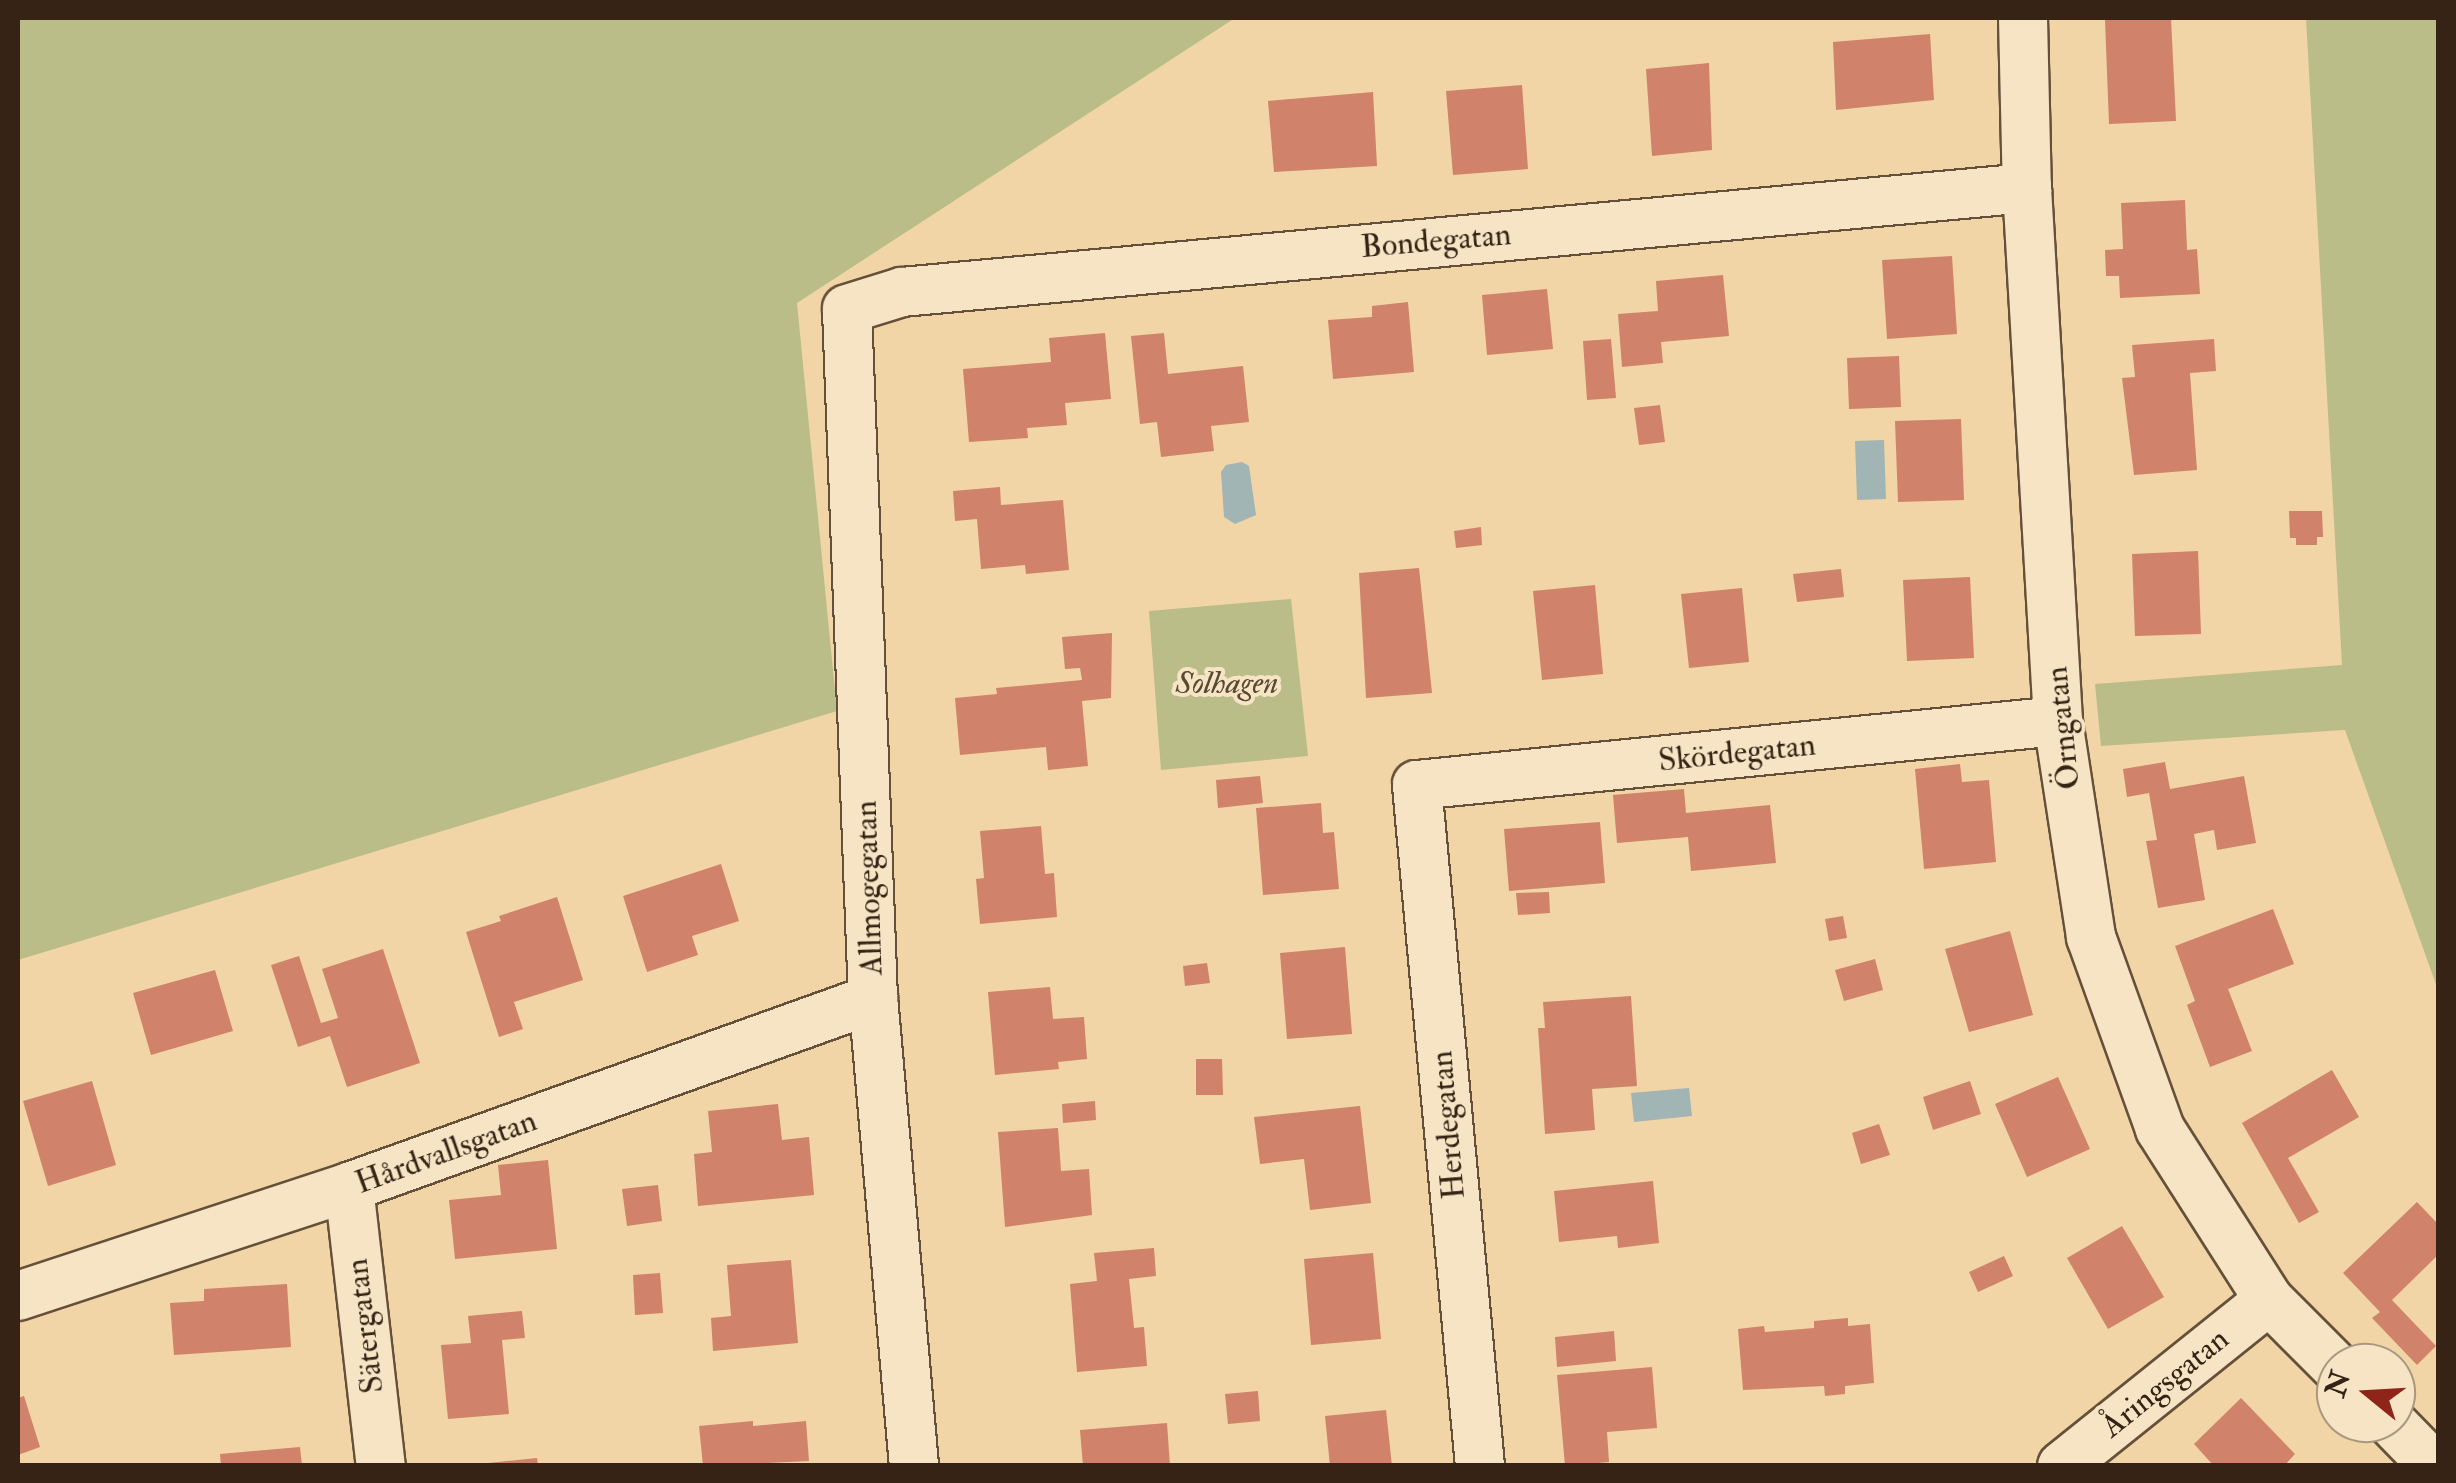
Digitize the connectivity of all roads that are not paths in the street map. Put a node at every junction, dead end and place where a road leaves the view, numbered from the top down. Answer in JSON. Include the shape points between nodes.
{"nodes":[{"id":1,"x":2023,"y":18,"type":"edge"},
{"id":2,"x":2027,"y":188,"type":"junction"},
{"id":3,"x":847,"y":309,"type":"joint"},
{"id":4,"x":2058,"y":721,"type":"junction"},
{"id":5,"x":1417,"y":785,"type":"joint"},
{"id":6,"x":873,"y":1000,"type":"junction"},
{"id":7,"x":349,"y":1186,"type":"junction"},
{"id":8,"x":18,"y":1296,"type":"edge"},
{"id":9,"x":2269,"y":1300,"type":"junction"},
{"id":10,"x":2316,"y":1347,"type":"edge"},
{"id":11,"x":2412,"y":1443,"type":"edge"},
{"id":12,"x":382,"y":1466,"type":"edge"},
{"id":13,"x":914,"y":1466,"type":"edge"},
{"id":14,"x":1480,"y":1466,"type":"edge"},
{"id":15,"x":2062,"y":1466,"type":"edge"},
{"id":16,"x":2434,"y":1466,"type":"edge"}],
"edges":[{"from":1,"to":2,"type":"street","name":"Örngatan"},
{"from":2,"to":3,"type":"street","name":"Bondegatan","via":[[902,292]]},
{"from":2,"to":4,"type":"street","name":"Örngatan"},
{"from":3,"to":6,"type":"street","name":"Allmogegatan"},
{"from":4,"to":5,"type":"street","name":"Skördegatan"},
{"from":4,"to":9,"type":"street","name":"Örngatan","via":[[2092,936],[2160,1128]]},
{"from":5,"to":14,"type":"street","name":"Herdegatan"},
{"from":6,"to":7,"type":"street","name":"Hårdvallsgatan"},
{"from":6,"to":13,"type":"street","name":"Allmogegatan"},
{"from":7,"to":8,"type":"street","name":"Hårdvallsgatan"},
{"from":7,"to":12,"type":"street","name":"Sätergatan"},
{"from":9,"to":10,"type":"street","name":"Örngatan"},
{"from":9,"to":15,"type":"street","name":"Åringsgatan"},
{"from":11,"to":16,"type":"street"}]}
